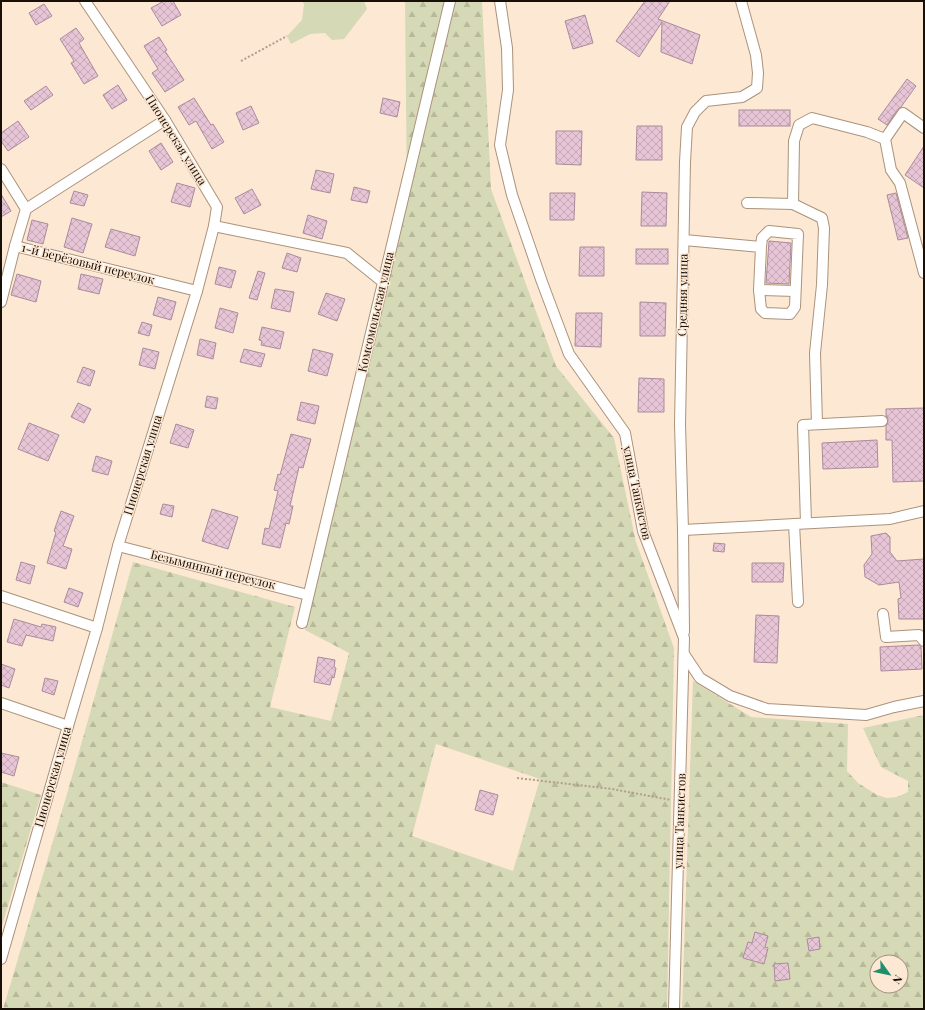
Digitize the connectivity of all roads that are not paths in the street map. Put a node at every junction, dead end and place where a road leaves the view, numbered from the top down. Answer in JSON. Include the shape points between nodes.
{"nodes":[{"id":1,"x":85,"y":1,"type":"edge"},
{"id":2,"x":450,"y":1,"type":"edge"},
{"id":3,"x":500,"y":1,"type":"edge"},
{"id":4,"x":741,"y":1,"type":"edge"},
{"id":5,"x":165,"y":120,"type":"junction"},
{"id":6,"x":924,"y":128,"type":"edge"},
{"id":7,"x":885,"y":139,"type":"junction"},
{"id":8,"x":1,"y":169,"type":"edge"},
{"id":9,"x":747,"y":203,"type":"dead end"},
{"id":10,"x":793,"y":204,"type":"junction"},
{"id":11,"x":26,"y":209,"type":"junction"},
{"id":12,"x":214,"y":226,"type":"junction"},
{"id":13,"x":684,"y":240,"type":"junction"},
{"id":14,"x":15,"y":246,"type":"junction"},
{"id":15,"x":761,"y":247,"type":"junction"},
{"id":16,"x":924,"y":273,"type":"edge"},
{"id":17,"x":383,"y":282,"type":"junction"},
{"id":18,"x":759,"y":290,"type":"junction"},
{"id":19,"x":197,"y":291,"type":"junction"},
{"id":20,"x":795,"y":292,"type":"junction"},
{"id":21,"x":1,"y":302,"type":"edge"},
{"id":22,"x":882,"y":421,"type":"dead end"},
{"id":23,"x":817,"y":424,"type":"junction"},
{"id":24,"x":924,"y":511,"type":"edge"},
{"id":25,"x":806,"y":523,"type":"junction"},
{"id":26,"x":794,"y":524,"type":"junction"},
{"id":27,"x":683,"y":530,"type":"junction"},
{"id":28,"x":118,"y":546,"type":"junction"},
{"id":29,"x":308,"y":595,"type":"junction"},
{"id":30,"x":1,"y":596,"type":"edge"},
{"id":31,"x":798,"y":602,"type":"dead end"},
{"id":32,"x":884,"y":614,"type":"dead end"},
{"id":33,"x":302,"y":623,"type":"dead end"},
{"id":34,"x":97,"y":628,"type":"junction"},
{"id":35,"x":684,"y":638,"type":"junction"},
{"id":36,"x":924,"y":641,"type":"edge"},
{"id":37,"x":684,"y":654,"type":"junction"},
{"id":38,"x":924,"y":701,"type":"edge"},
{"id":39,"x":1,"y":703,"type":"edge"},
{"id":40,"x":68,"y":726,"type":"junction"},
{"id":41,"x":1,"y":959,"type":"edge"},
{"id":42,"x":674,"y":1009,"type":"edge"}],
"edges":[{"from":1,"to":5,"type":"street","name":"Пионерская улица"},
{"from":2,"to":17,"type":"street","name":"Комсомольская улица"},
{"from":3,"to":35,"type":"street","name":"улица Танкистов","via":[[507,48],[508,90],[500,145],[512,195],[569,354],[625,433],[643,531]]},
{"from":4,"to":13,"type":"street","name":"Средняя улица","via":[[756,55],[757,88],[742,97],[706,101],[695,112],[687,127]]},
{"from":5,"to":11,"type":"street"},
{"from":5,"to":12,"type":"street","name":"Пионерская улица","via":[[217,207]]},
{"from":6,"to":7,"type":"street","via":[[903,113]]},
{"from":7,"to":10,"type":"street","via":[[812,118],[799,125],[794,141]]},
{"from":7,"to":16,"type":"street","via":[[891,170],[900,183]]},
{"from":8,"to":11,"type":"street"},
{"from":9,"to":10,"type":"street"},
{"from":10,"to":23,"type":"street","via":[[822,218],[824,228],[822,285],[815,353]]},
{"from":11,"to":14,"type":"street","name":"1-й Берёзовый переулок"},
{"from":12,"to":17,"type":"street","via":[[347,253]]},
{"from":12,"to":19,"type":"street","name":"Пионерская улица"},
{"from":13,"to":15,"type":"street"},
{"from":13,"to":27,"type":"street","name":"Средняя улица","via":[[680,424]]},
{"from":14,"to":19,"type":"street","name":"1-й Берёзовый переулок"},
{"from":14,"to":21,"type":"street"},
{"from":15,"to":18,"type":"street"},
{"from":15,"to":20,"type":"street","via":[[762,238],[769,231],[798,234]]},
{"from":17,"to":29,"type":"street","name":"Комсомольская улица"},
{"from":18,"to":20,"type":"street"},
{"from":18,"to":20,"type":"street","via":[[760,309],[765,313],[790,314],[794,307]]},
{"from":19,"to":28,"type":"street","name":"Пионерская улица"},
{"from":22,"to":23,"type":"street"},
{"from":23,"to":25,"type":"street","via":[[803,425]]},
{"from":24,"to":25,"type":"street","via":[[890,519]]},
{"from":25,"to":26,"type":"street"},
{"from":26,"to":27,"type":"street"},
{"from":26,"to":31,"type":"street"},
{"from":27,"to":35,"type":"street","name":"Средняя улица"},
{"from":28,"to":29,"type":"street","name":"Безымянный переулок"},
{"from":28,"to":34,"type":"street","name":"Пионерская улица"},
{"from":29,"to":33,"type":"street","name":"Комсомольская улица"},
{"from":30,"to":34,"type":"street"},
{"from":32,"to":36,"type":"street","via":[[886,637],[919,635]]},
{"from":34,"to":40,"type":"street","name":"Пионерская улица"},
{"from":35,"to":37,"type":"street","name":"улица Танкистов"},
{"from":37,"to":38,"type":"street","via":[[700,678],[730,696],[767,708],[866,715]]},
{"from":37,"to":42,"type":"street","name":"улица Танкистов"},
{"from":39,"to":40,"type":"street"},
{"from":40,"to":41,"type":"street","name":"Пионерская улица"}]}
